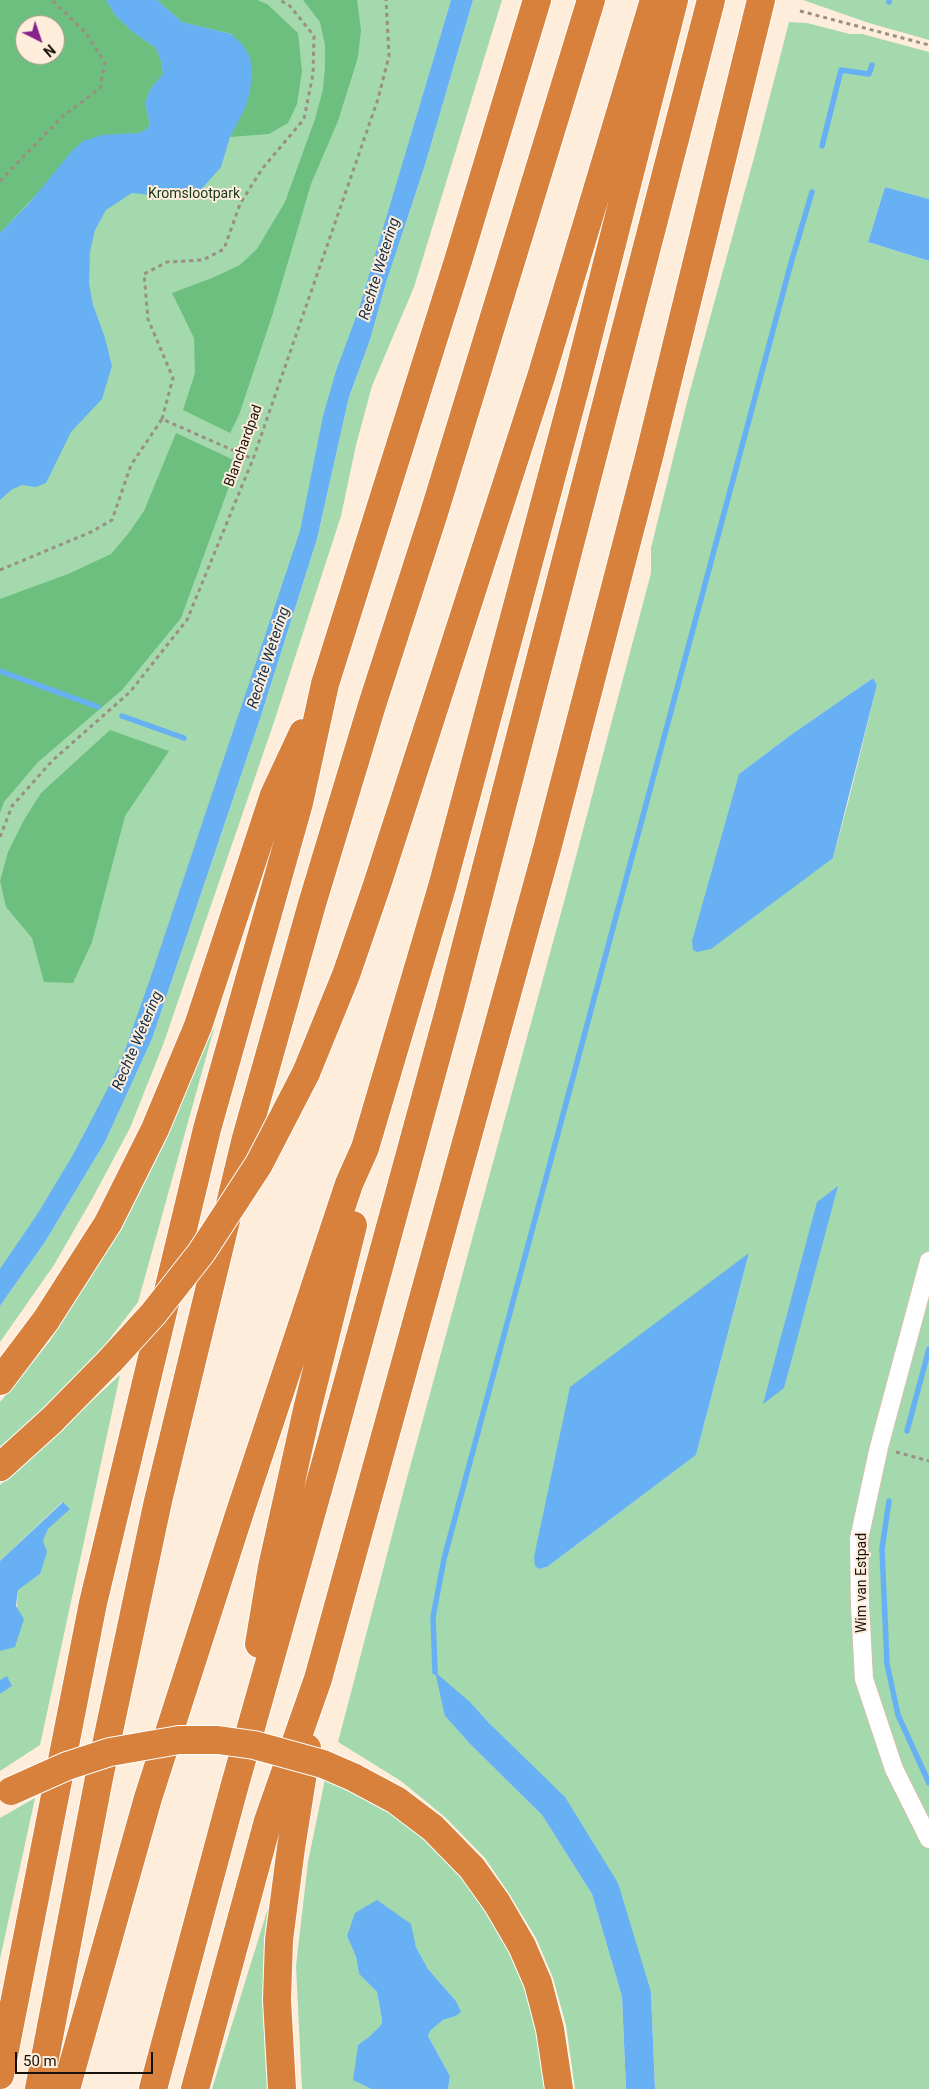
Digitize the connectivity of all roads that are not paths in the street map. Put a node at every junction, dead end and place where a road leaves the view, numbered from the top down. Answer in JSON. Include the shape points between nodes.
{"nodes":[{"id":1,"x":537,"y":0,"type":"edge"},
{"id":2,"x":591,"y":0,"type":"edge"},
{"id":3,"x":654,"y":0,"type":"edge"},
{"id":4,"x":674,"y":0,"type":"edge"},
{"id":5,"x":711,"y":0,"type":"edge"},
{"id":6,"x":762,"y":0,"type":"edge"},
{"id":7,"x":326,"y":684,"type":"junction"},
{"id":8,"x":365,"y":1148,"type":"junction"},
{"id":9,"x":929,"y":1261,"type":"edge"},
{"id":10,"x":0,"y":1381,"type":"edge"},
{"id":11,"x":0,"y":1467,"type":"edge"},
{"id":12,"x":318,"y":1679,"type":"junction"},
{"id":13,"x":234,"y":1788,"type":"junction"},
{"id":14,"x":5,"y":1794,"type":"edge"},
{"id":15,"x":929,"y":1839,"type":"edge"},
{"id":16,"x":0,"y":2075,"type":"edge"},
{"id":17,"x":39,"y":2089,"type":"edge"},
{"id":18,"x":66,"y":2089,"type":"edge"},
{"id":19,"x":153,"y":2089,"type":"edge"},
{"id":20,"x":195,"y":2089,"type":"edge"},
{"id":21,"x":282,"y":2089,"type":"edge"},
{"id":22,"x":558,"y":2089,"type":"edge"}],
"edges":[{"from":1,"to":7,"type":"highway"},
{"from":2,"to":17,"type":"highway","via":[[372,705],[246,1138],[156,1510],[99,1778]]},
{"from":3,"to":11,"type":"highway","bridge":true,"via":[[541,376],[383,866],[346,974],[306,1073],[259,1164],[201,1253],[153,1314],[111,1360]]},
{"from":4,"to":8,"type":"highway","via":[[576,389],[452,848]]},
{"from":5,"to":13,"type":"highway","via":[[450,1007]]},
{"from":6,"to":12,"type":"highway","via":[[650,457],[547,849]]},
{"from":7,"to":10,"type":"highway","via":[[274,794],[198,1026],[155,1129],[108,1223],[46,1320]]},
{"from":7,"to":16,"type":"highway","via":[[299,803],[207,1129],[93,1603]]},
{"from":8,"to":13,"type":"highway","via":[[363,1187],[313,1383],[272,1567]]},
{"from":8,"to":18,"type":"highway","via":[[350,1184],[238,1518],[148,1798]]},
{"from":9,"to":15,"type":"street","name":"Wim van Estpad","via":[[879,1447],[860,1539],[864,1679],[894,1768]]},
{"from":12,"to":20,"type":"highway","via":[[268,1821]]},
{"from":12,"to":21,"type":"highway","via":[[280,1940],[277,2000]]},
{"from":13,"to":19,"type":"highway"},
{"from":14,"to":22,"type":"highway","bridge":true,"via":[[66,1766],[110,1752],[179,1740],[218,1740],[254,1745],[323,1764],[353,1777],[396,1800],[433,1828],[472,1868],[497,1904],[522,1946],[538,1983],[550,2029]]}]}
